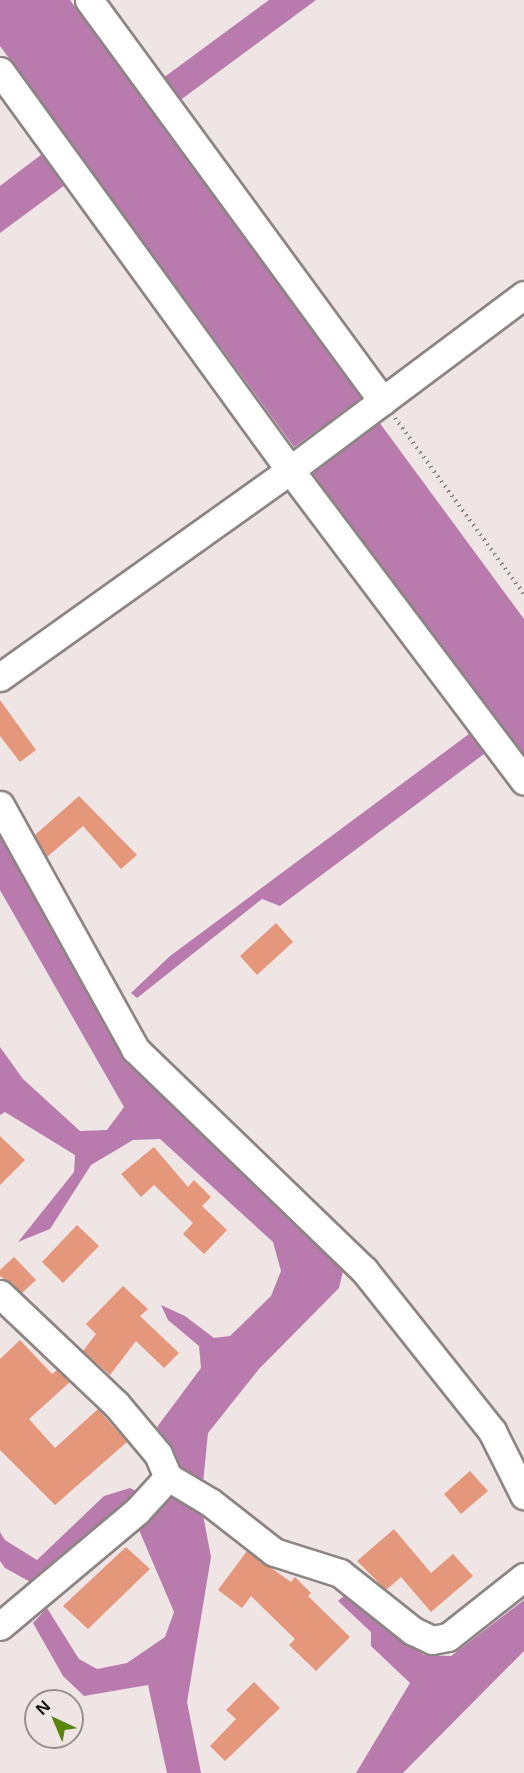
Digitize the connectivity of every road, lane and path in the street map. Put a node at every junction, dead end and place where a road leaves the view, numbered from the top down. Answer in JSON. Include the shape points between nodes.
{"nodes":[{"id":1,"x":89,"y":0,"type":"edge"},
{"id":2,"x":0,"y":71,"type":"edge"},
{"id":3,"x":524,"y":295,"type":"edge"},
{"id":4,"x":382,"y":401,"type":"junction"},
{"id":5,"x":290,"y":470,"type":"junction"},
{"id":6,"x":524,"y":594,"type":"edge"},
{"id":7,"x":0,"y":677,"type":"edge"},
{"id":8,"x":524,"y":782,"type":"edge"},
{"id":9,"x":0,"y":805,"type":"edge"},
{"id":10,"x":0,"y":1294,"type":"edge"},
{"id":11,"x":168,"y":1477,"type":"junction"},
{"id":12,"x":524,"y":1495,"type":"edge"},
{"id":13,"x":524,"y":1577,"type":"edge"},
{"id":14,"x":0,"y":1626,"type":"edge"}],
"edges":[{"from":1,"to":4,"type":"street"},
{"from":2,"to":5,"type":"street"},
{"from":3,"to":4,"type":"street"},
{"from":4,"to":5,"type":"street"},
{"from":4,"to":6,"type":"path"},
{"from":5,"to":7,"type":"street"},
{"from":5,"to":8,"type":"street"},
{"from":9,"to":12,"type":"street","via":[[135,1048],[364,1270],[492,1431]]},
{"from":10,"to":11,"type":"street","via":[[117,1404],[158,1454]]},
{"from":11,"to":13,"type":"street","via":[[210,1502],[274,1552],[340,1574],[413,1631],[432,1640],[448,1637]]},
{"from":11,"to":14,"type":"street","via":[[137,1511]]}]}
